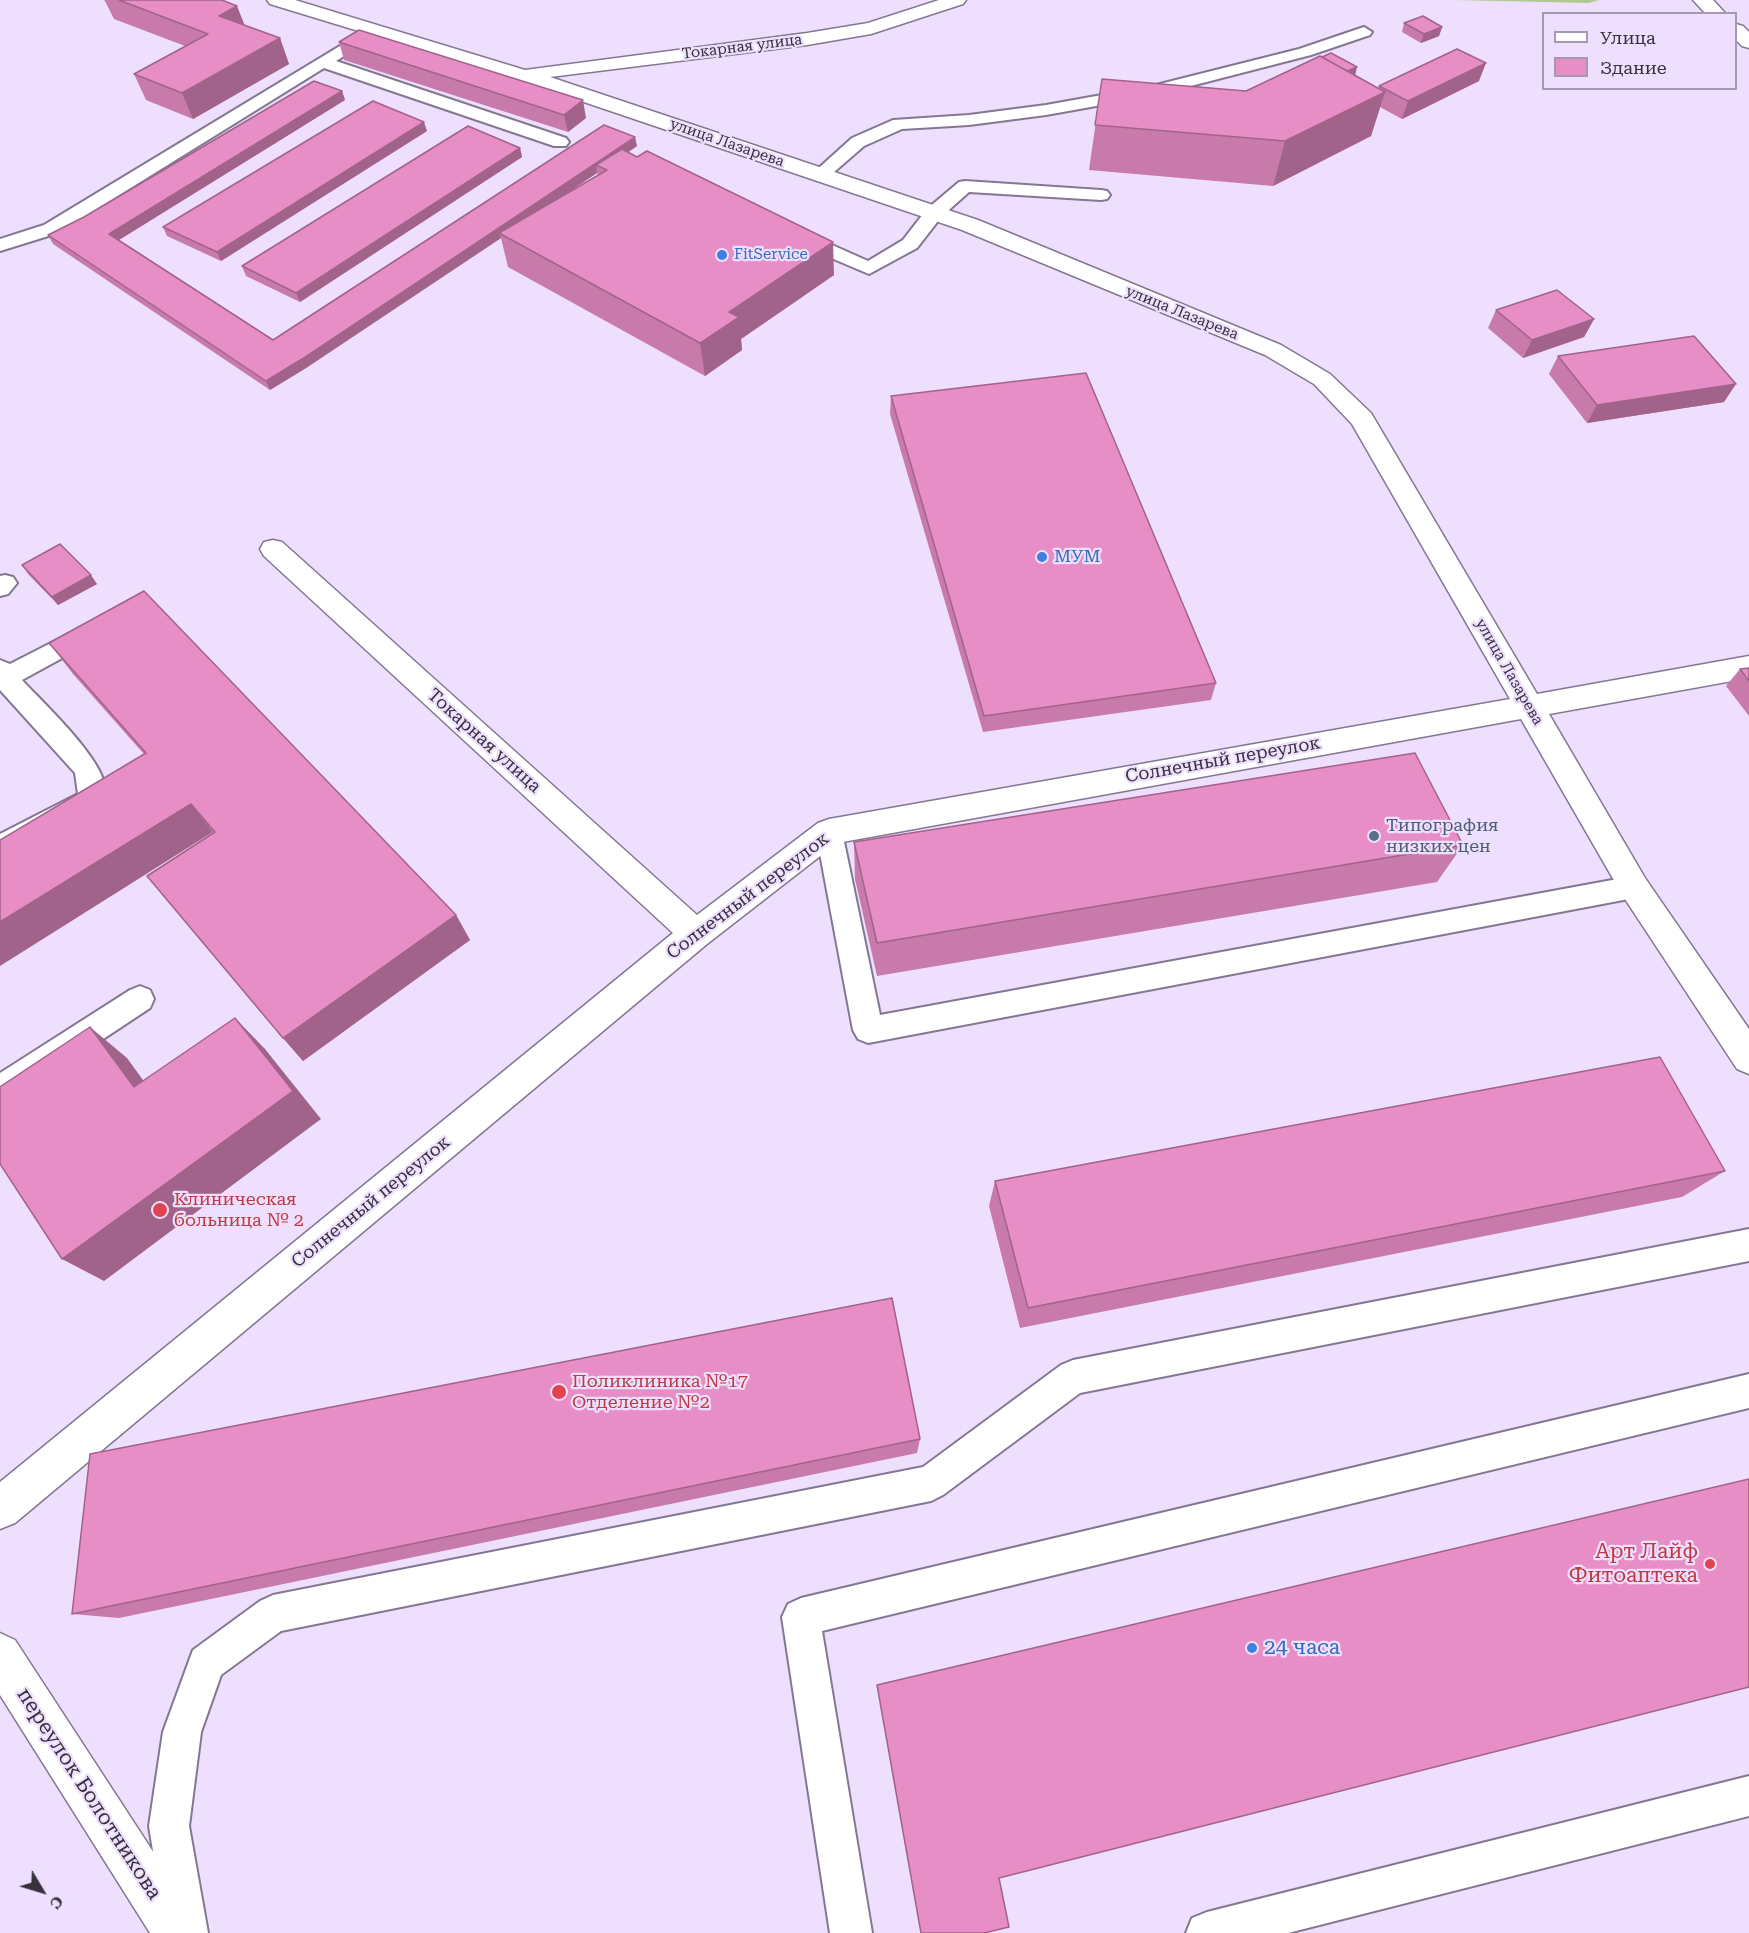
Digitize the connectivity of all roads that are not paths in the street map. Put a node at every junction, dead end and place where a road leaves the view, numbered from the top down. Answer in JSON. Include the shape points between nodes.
{"nodes":[{"id":1,"x":276,"y":0,"type":"edge"},
{"id":2,"x":957,"y":0,"type":"edge"},
{"id":3,"x":1702,"y":0,"type":"edge"},
{"id":4,"x":1715,"y":12,"type":"edge"},
{"id":5,"x":375,"y":30,"type":"junction"},
{"id":6,"x":1737,"y":31,"type":"edge"},
{"id":7,"x":1364,"y":32,"type":"dead end"},
{"id":8,"x":1749,"y":42,"type":"edge"},
{"id":9,"x":322,"y":62,"type":"junction"},
{"id":10,"x":523,"y":75,"type":"junction"},
{"id":11,"x":560,"y":142,"type":"edge"},
{"id":12,"x":820,"y":175,"type":"junction"},
{"id":13,"x":1101,"y":195,"type":"dead end"},
{"id":14,"x":934,"y":213,"type":"junction"},
{"id":15,"x":785,"y":231,"type":"edge"},
{"id":16,"x":0,"y":245,"type":"edge"},
{"id":17,"x":273,"y":549,"type":"dead end"},
{"id":18,"x":110,"y":621,"type":"edge"},
{"id":19,"x":1749,"y":667,"type":"edge"},
{"id":20,"x":2,"y":676,"type":"edge"},
{"id":21,"x":1528,"y":705,"type":"junction"},
{"id":22,"x":829,"y":832,"type":"junction"},
{"id":23,"x":0,"y":847,"type":"edge"},
{"id":24,"x":1634,"y":887,"type":"junction"},
{"id":25,"x":696,"y":934,"type":"junction"},
{"id":26,"x":140,"y":999,"type":"dead end"},
{"id":27,"x":1749,"y":1058,"type":"edge"},
{"id":28,"x":0,"y":1090,"type":"edge"},
{"id":29,"x":1749,"y":1245,"type":"edge"},
{"id":30,"x":1749,"y":1391,"type":"edge"},
{"id":31,"x":0,"y":1508,"type":"edge"},
{"id":32,"x":0,"y":1655,"type":"edge"},
{"id":33,"x":1749,"y":1796,"type":"edge"},
{"id":34,"x":178,"y":1933,"type":"edge"},
{"id":35,"x":187,"y":1933,"type":"edge"},
{"id":36,"x":851,"y":1933,"type":"edge"},
{"id":37,"x":1207,"y":1933,"type":"edge"}],
"edges":[{"from":1,"to":5,"type":"street","name":"улица Лазарева"},
{"from":2,"to":10,"type":"street","name":"Токарная улица","via":[[871,27],[807,39]]},
{"from":3,"to":4,"type":"street"},
{"from":5,"to":9,"type":"lane"},
{"from":5,"to":10,"type":"street","name":"улица Лазарева"},
{"from":6,"to":8,"type":"street"},
{"from":7,"to":12,"type":"lane","via":[[1305,52],[1152,91],[1046,110],[899,124],[858,142]]},
{"from":9,"to":11,"type":"lane"},
{"from":9,"to":16,"type":"lane","via":[[51,229]]},
{"from":10,"to":12,"type":"street","name":"улица Лазарева"},
{"from":12,"to":14,"type":"street","name":"улица Лазарева"},
{"from":13,"to":14,"type":"lane","via":[[965,186]]},
{"from":14,"to":15,"type":"lane","via":[[910,244],[868,268]]},
{"from":14,"to":21,"type":"street","name":"улица Лазарева","via":[[1274,350],[1322,379],[1362,419]]},
{"from":17,"to":25,"type":"street","name":"Токарная улица"},
{"from":18,"to":20,"type":"lane"},
{"from":19,"to":21,"type":"street","name":"Солнечный переулок"},
{"from":20,"to":23,"type":"lane","via":[[87,769],[92,790],[89,800]]},
{"from":21,"to":22,"type":"street","name":"Солнечный переулок"},
{"from":21,"to":24,"type":"street","name":"улица Лазарева"},
{"from":22,"to":24,"type":"lane","via":[[868,1030]]},
{"from":22,"to":25,"type":"street","name":"Солнечный переулок"},
{"from":24,"to":27,"type":"street","name":"улица Лазарева"},
{"from":25,"to":31,"type":"street","name":"Солнечный переулок"},
{"from":26,"to":28,"type":"lane"},
{"from":29,"to":35,"type":"lane","via":[[1073,1377],[931,1483],[273,1614],[206,1663],[182,1732],[169,1826]]},
{"from":30,"to":36,"type":"lane","via":[[801,1617]]},
{"from":32,"to":34,"type":"street","name":"переулок Болотникова"},
{"from":33,"to":37,"type":"lane"}]}
